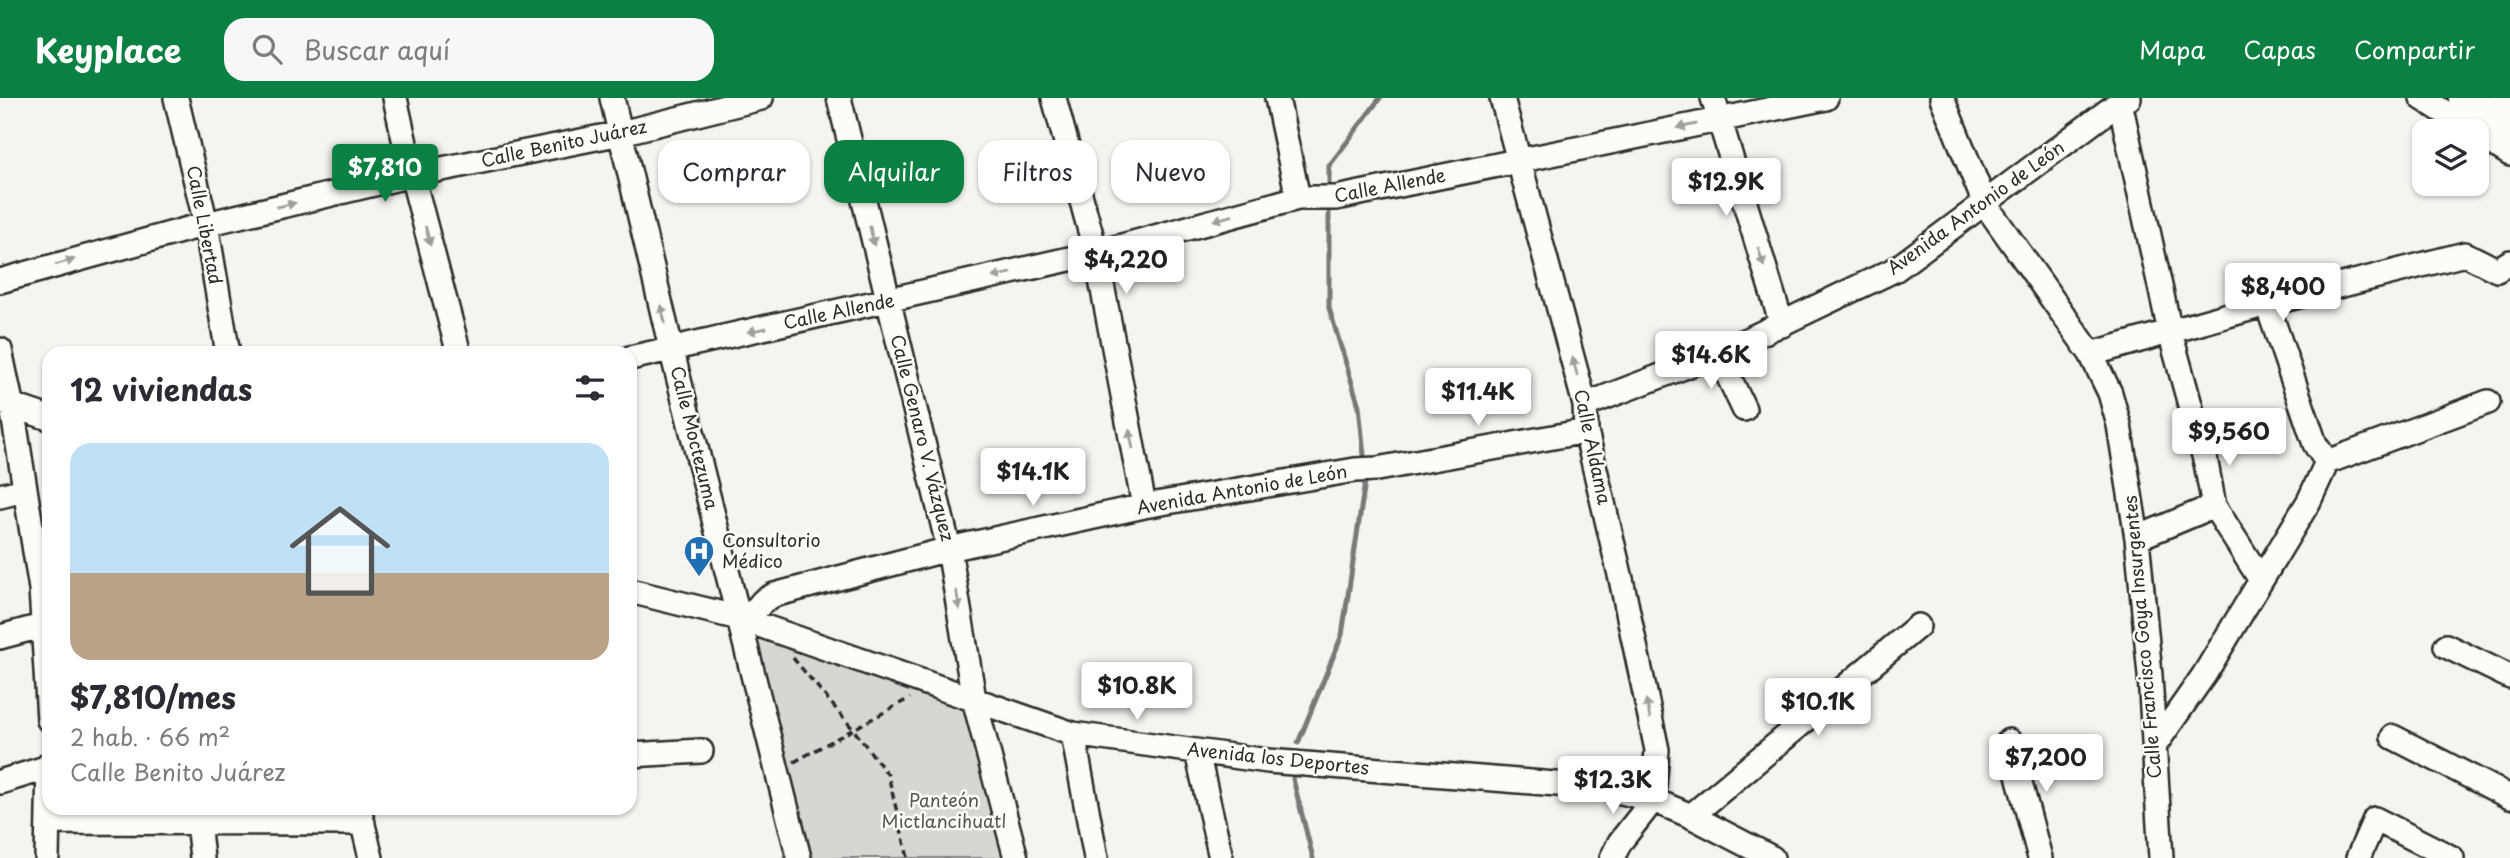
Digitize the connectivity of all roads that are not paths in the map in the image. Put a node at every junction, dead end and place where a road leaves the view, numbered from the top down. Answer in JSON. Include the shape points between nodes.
{"nodes":[{"id":1,"x":176,"y":98,"type":"edge"},
{"id":2,"x":395,"y":98,"type":"edge"},
{"id":3,"x":612,"y":98,"type":"edge"},
{"id":4,"x":761,"y":98,"type":"edge"},
{"id":5,"x":839,"y":98,"type":"edge"},
{"id":6,"x":1054,"y":98,"type":"edge"},
{"id":7,"x":1277,"y":98,"type":"edge"},
{"id":8,"x":1502,"y":98,"type":"edge"},
{"id":9,"x":1826,"y":98,"type":"edge"},
{"id":10,"x":1942,"y":98,"type":"edge"},
{"id":11,"x":2422,"y":98,"type":"edge"},
{"id":12,"x":2464,"y":98,"type":"edge"},
{"id":13,"x":2505,"y":98,"type":"edge"},
{"id":14,"x":2124,"y":100,"type":"edge"},
{"id":15,"x":2510,"y":102,"type":"edge"},
{"id":16,"x":1716,"y":108,"type":"edge"},
{"id":17,"x":2455,"y":119,"type":"edge"},
{"id":18,"x":2510,"y":128,"type":"edge"},
{"id":19,"x":621,"y":133,"type":"junction"},
{"id":20,"x":2489,"y":141,"type":"edge"},
{"id":21,"x":2510,"y":154,"type":"edge"},
{"id":22,"x":1518,"y":162,"type":"junction"},
{"id":23,"x":412,"y":175,"type":"junction"},
{"id":24,"x":1315,"y":198,"type":"junction"},
{"id":25,"x":1985,"y":204,"type":"junction"},
{"id":26,"x":206,"y":224,"type":"junction"},
{"id":27,"x":1096,"y":253,"type":"junction"},
{"id":28,"x":2510,"y":262,"type":"edge"},
{"id":29,"x":0,"y":281,"type":"edge"},
{"id":30,"x":887,"y":302,"type":"junction"},
{"id":31,"x":2267,"y":304,"type":"junction"},
{"id":32,"x":1782,"y":325,"type":"junction"},
{"id":33,"x":2170,"y":332,"type":"junction"},
{"id":34,"x":227,"y":346,"type":"edge"},
{"id":35,"x":457,"y":346,"type":"edge"},
{"id":36,"x":671,"y":348,"type":"junction"},
{"id":37,"x":0,"y":350,"type":"edge"},
{"id":38,"x":1718,"y":354,"type":"junction"},
{"id":39,"x":2091,"y":354,"type":"junction"},
{"id":40,"x":637,"y":356,"type":"edge"},
{"id":41,"x":2488,"y":402,"type":"dead end"},
{"id":42,"x":6,"y":404,"type":"edge"},
{"id":43,"x":1585,"y":405,"type":"junction"},
{"id":44,"x":1744,"y":409,"type":"dead end"},
{"id":45,"x":42,"y":416,"type":"edge"},
{"id":46,"x":1586,"y":431,"type":"junction"},
{"id":47,"x":2328,"y":463,"type":"junction"},
{"id":48,"x":24,"y":490,"type":"junction"},
{"id":49,"x":0,"y":496,"type":"edge"},
{"id":50,"x":1144,"y":506,"type":"junction"},
{"id":51,"x":2214,"y":506,"type":"junction"},
{"id":52,"x":2137,"y":538,"type":"junction"},
{"id":53,"x":950,"y":549,"type":"junction"},
{"id":54,"x":2261,"y":580,"type":"junction"},
{"id":55,"x":637,"y":593,"type":"edge"},
{"id":56,"x":42,"y":606,"type":"edge"},
{"id":57,"x":743,"y":619,"type":"junction"},
{"id":58,"x":42,"y":626,"type":"edge"},
{"id":59,"x":1918,"y":626,"type":"dead end"},
{"id":60,"x":0,"y":637,"type":"edge"},
{"id":61,"x":2446,"y":646,"type":"dead end"},
{"id":62,"x":2510,"y":677,"type":"edge"},
{"id":63,"x":974,"y":699,"type":"junction"},
{"id":64,"x":1073,"y":734,"type":"junction"},
{"id":65,"x":2393,"y":737,"type":"dead end"},
{"id":66,"x":2009,"y":741,"type":"dead end"},
{"id":67,"x":2155,"y":745,"type":"junction"},
{"id":68,"x":701,"y":751,"type":"dead end"},
{"id":69,"x":1197,"y":752,"type":"junction"},
{"id":70,"x":637,"y":755,"type":"edge"},
{"id":71,"x":42,"y":767,"type":"edge"},
{"id":72,"x":0,"y":782,"type":"edge"},
{"id":73,"x":2510,"y":797,"type":"edge"},
{"id":74,"x":1653,"y":800,"type":"junction"},
{"id":75,"x":48,"y":815,"type":"edge"},
{"id":76,"x":198,"y":816,"type":"edge"},
{"id":77,"x":361,"y":816,"type":"edge"},
{"id":78,"x":1691,"y":816,"type":"junction"},
{"id":79,"x":48,"y":822,"type":"junction"},
{"id":80,"x":47,"y":858,"type":"edge"},
{"id":81,"x":202,"y":858,"type":"edge"},
{"id":82,"x":371,"y":858,"type":"edge"},
{"id":83,"x":799,"y":858,"type":"edge"},
{"id":84,"x":1016,"y":858,"type":"edge"},
{"id":85,"x":1096,"y":858,"type":"edge"},
{"id":86,"x":1221,"y":858,"type":"edge"},
{"id":87,"x":1612,"y":858,"type":"edge"},
{"id":88,"x":1772,"y":858,"type":"edge"},
{"id":89,"x":2040,"y":858,"type":"edge"},
{"id":90,"x":2161,"y":858,"type":"edge"},
{"id":91,"x":2358,"y":858,"type":"edge"},
{"id":92,"x":2452,"y":858,"type":"edge"}],
"edges":[{"from":1,"to":26,"type":"street","name":"Calle Libertad"},
{"from":2,"to":23,"type":"street"},
{"from":3,"to":19,"type":"street","name":"Calle Moctezuma"},
{"from":4,"to":19,"type":"street","name":"Calle Benito Juárez"},
{"from":5,"to":30,"type":"street","name":"Calle Genaro V. Vázquez","one_way":true},
{"from":6,"to":27,"type":"street"},
{"from":7,"to":24,"type":"street"},
{"from":8,"to":22,"type":"street","name":"Calle Aldama"},
{"from":9,"to":16,"type":"street","name":"Calle Allende"},
{"from":10,"to":25,"type":"street","name":"Calle Francisco Goya Insurgentes"},
{"from":11,"to":17,"type":"street"},
{"from":12,"to":18,"type":"main road"},
{"from":13,"to":15,"type":"main road"},
{"from":14,"to":25,"type":"street","name":"Avenida Antonio de León"},
{"from":14,"to":33,"type":"street"},
{"from":16,"to":22,"type":"street","name":"Calle Allende","one_way":true},
{"from":16,"to":32,"type":"street","one_way":true},
{"from":19,"to":23,"type":"street","name":"Calle Benito Juárez"},
{"from":36,"to":19,"type":"street","name":"Calle Moctezuma","one_way":true},
{"from":20,"to":21,"type":"street"},
{"from":22,"to":24,"type":"street","name":"Calle Allende"},
{"from":43,"to":22,"type":"street","name":"Calle Aldama","one_way":true},
{"from":26,"to":23,"type":"street","name":"Calle Benito Juárez","one_way":true},
{"from":23,"to":35,"type":"street","one_way":true},
{"from":24,"to":27,"type":"street","name":"Calle Allende","one_way":true},
{"from":25,"to":32,"type":"street","name":"Avenida Antonio de León","via":[[1896,269]]},
{"from":25,"to":39,"type":"street","name":"Calle Francisco Goya Insurgentes"},
{"from":29,"to":26,"type":"street","name":"Calle Benito Juárez","one_way":true},
{"from":26,"to":34,"type":"street","name":"Calle Libertad"},
{"from":27,"to":30,"type":"street","name":"Calle Allende","one_way":true},
{"from":50,"to":27,"type":"street","one_way":true},
{"from":28,"to":31,"type":"street","via":[[2497,271],[2465,254]]},
{"from":30,"to":36,"type":"street","name":"Calle Allende","one_way":true},
{"from":30,"to":53,"type":"street","name":"Calle Genaro V. Vázquez"},
{"from":31,"to":33,"type":"street"},
{"from":31,"to":47,"type":"street","via":[[2315,444]]},
{"from":32,"to":38,"type":"street","name":"Avenida Antonio de León"},
{"from":33,"to":39,"type":"street"},
{"from":33,"to":51,"type":"street"},
{"from":36,"to":40,"type":"street","name":"Calle Allende"},
{"from":36,"to":57,"type":"street","name":"Calle Moctezuma"},
{"from":37,"to":42,"type":"street"},
{"from":38,"to":43,"type":"street","name":"Avenida Antonio de León"},
{"from":38,"to":44,"type":"street"},
{"from":39,"to":52,"type":"street","name":"Calle Francisco Goya Insurgentes","via":[[2119,425]]},
{"from":41,"to":47,"type":"street"},
{"from":42,"to":45,"type":"street"},
{"from":42,"to":48,"type":"street"},
{"from":43,"to":46,"type":"street","name":"Calle Aldama"},
{"from":46,"to":50,"type":"street","name":"Avenida Antonio de León"},
{"from":74,"to":46,"type":"street","name":"Calle Aldama","one_way":true,"via":[[1657,750]]},
{"from":47,"to":54,"type":"street"},
{"from":48,"to":49,"type":"street"},
{"from":48,"to":56,"type":"street"},
{"from":50,"to":53,"type":"street","name":"Avenida Antonio de León"},
{"from":51,"to":52,"type":"street"},
{"from":51,"to":54,"type":"street"},
{"from":52,"to":67,"type":"street","name":"Calle Francisco Goya Insurgentes"},
{"from":53,"to":57,"type":"street","name":"Avenida Antonio de León","via":[[774,595]]},
{"from":53,"to":63,"type":"street","name":"Calle Genaro V. Vázquez","one_way":true},
{"from":54,"to":67,"type":"street"},
{"from":55,"to":57,"type":"street","name":"Avenida los Deportes"},
{"from":57,"to":63,"type":"street","name":"Avenida los Deportes"},
{"from":57,"to":83,"type":"street","name":"Calle Moctezuma"},
{"from":58,"to":60,"type":"street"},
{"from":59,"to":78,"type":"street"},
{"from":61,"to":62,"type":"street"},
{"from":63,"to":64,"type":"street","name":"Avenida los Deportes"},
{"from":63,"to":84,"type":"street","name":"Calle Genaro V. Vázquez"},
{"from":64,"to":69,"type":"street","name":"Avenida los Deportes"},
{"from":64,"to":85,"type":"street"},
{"from":65,"to":73,"type":"street"},
{"from":66,"to":89,"type":"street"},
{"from":67,"to":90,"type":"street","name":"Calle Francisco Goya Insurgentes"},
{"from":68,"to":70,"type":"street"},
{"from":69,"to":74,"type":"street","name":"Avenida los Deportes","via":[[1606,788]]},
{"from":69,"to":86,"type":"street"},
{"from":71,"to":72,"type":"street"},
{"from":74,"to":78,"type":"street","name":"Avenida los Deportes"},
{"from":74,"to":87,"type":"street"},
{"from":75,"to":79,"type":"street"},
{"from":76,"to":77,"type":"street"},
{"from":76,"to":79,"type":"street"},
{"from":76,"to":81,"type":"street"},
{"from":77,"to":82,"type":"street"},
{"from":78,"to":88,"type":"street","name":"Avenida los Deportes"},
{"from":79,"to":80,"type":"street"},
{"from":91,"to":92,"type":"street","via":[[2375,820]]}]}
